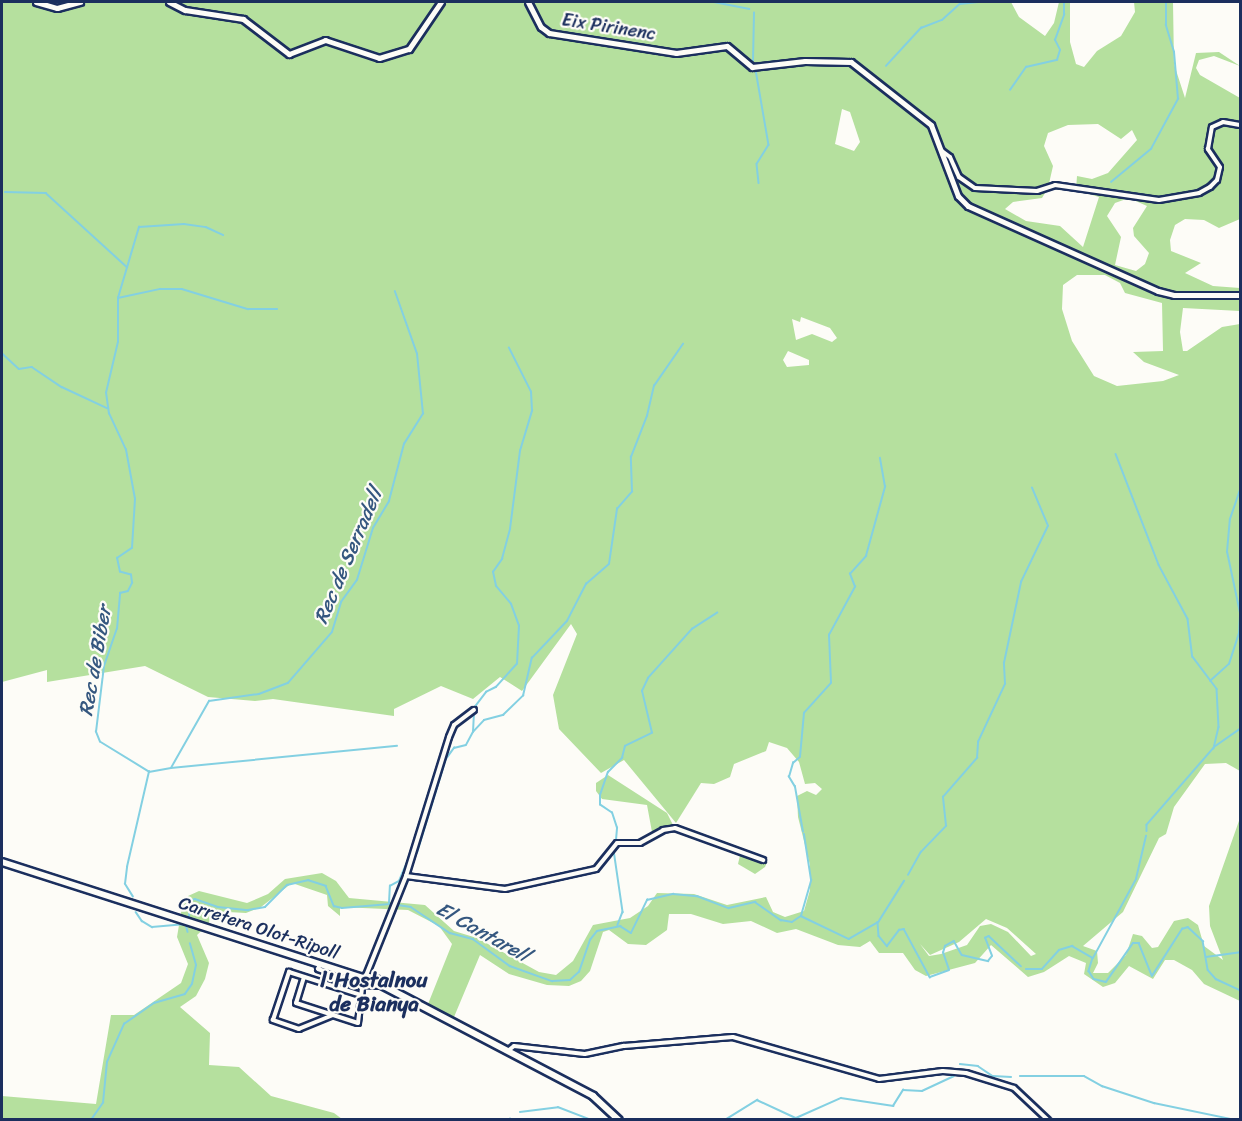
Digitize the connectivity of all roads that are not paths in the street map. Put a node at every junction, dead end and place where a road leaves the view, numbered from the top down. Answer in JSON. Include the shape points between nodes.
{"nodes":[{"id":1,"x":36,"y":2,"type":"edge"},
{"id":2,"x":80,"y":2,"type":"edge"},
{"id":3,"x":169,"y":2,"type":"edge"},
{"id":4,"x":441,"y":2,"type":"edge"},
{"id":5,"x":528,"y":2,"type":"edge"},
{"id":6,"x":1240,"y":125,"type":"edge"},
{"id":7,"x":941,"y":150,"type":"junction"},
{"id":8,"x":1240,"y":294,"type":"edge"},
{"id":9,"x":474,"y":710,"type":"dead end"},
{"id":10,"x":763,"y":860,"type":"dead end"},
{"id":11,"x":2,"y":862,"type":"edge"},
{"id":12,"x":406,"y":876,"type":"junction"},
{"id":13,"x":304,"y":976,"type":"junction"},
{"id":14,"x":365,"y":980,"type":"junction"},
{"id":15,"x":362,"y":992,"type":"junction"},
{"id":16,"x":333,"y":1015,"type":"junction"},
{"id":17,"x":509,"y":1050,"type":"junction"},
{"id":18,"x":619,"y":1119,"type":"edge"},
{"id":19,"x":1048,"y":1119,"type":"edge"}],
"edges":[{"from":1,"to":2,"type":"main road","via":[[57,8]]},
{"from":3,"to":4,"type":"main road","via":[[185,10],[243,19],[286,53],[294,54],[325,40],[379,58],[410,49]]},
{"from":5,"to":7,"type":"main road","name":"Eix Pirinenc","via":[[541,27],[549,33],[668,51],[727,46],[752,67],[787,62],[851,62],[927,120]]},
{"from":6,"to":7,"type":"street","via":[[1223,122],[1212,127],[1208,149],[1220,167],[1217,180],[1210,187],[1199,193],[1159,200],[1055,185],[1037,191],[975,188],[959,177],[950,157]]},
{"from":7,"to":8,"type":"main road","name":"Eix Pirinenc","via":[[958,196],[968,206],[1158,291],[1174,295]]},
{"from":9,"to":12,"type":"street","via":[[451,731]]},
{"from":10,"to":12,"type":"street","via":[[675,828],[640,843],[616,843],[597,869],[505,889]]},
{"from":11,"to":14,"type":"main road","name":"Carretera Olot-Ripoll"},
{"from":12,"to":14,"type":"street"},
{"from":13,"to":15,"type":"street"},
{"from":13,"to":16,"type":"street","via":[[296,1002]]},
{"from":13,"to":16,"type":"street","via":[[289,972],[273,1020],[299,1029]]},
{"from":14,"to":15,"type":"street"},
{"from":14,"to":17,"type":"main road","name":"Carretera Olot-Ripoll","via":[[387,987]]},
{"from":15,"to":16,"type":"street","via":[[358,1023]]},
{"from":17,"to":18,"type":"main road","name":"Carretera Olot-Ripoll","via":[[593,1096]]},
{"from":17,"to":19,"type":"street","via":[[514,1046],[585,1054],[624,1046],[733,1037],[879,1079],[943,1071],[966,1073],[1014,1088]]}]}
